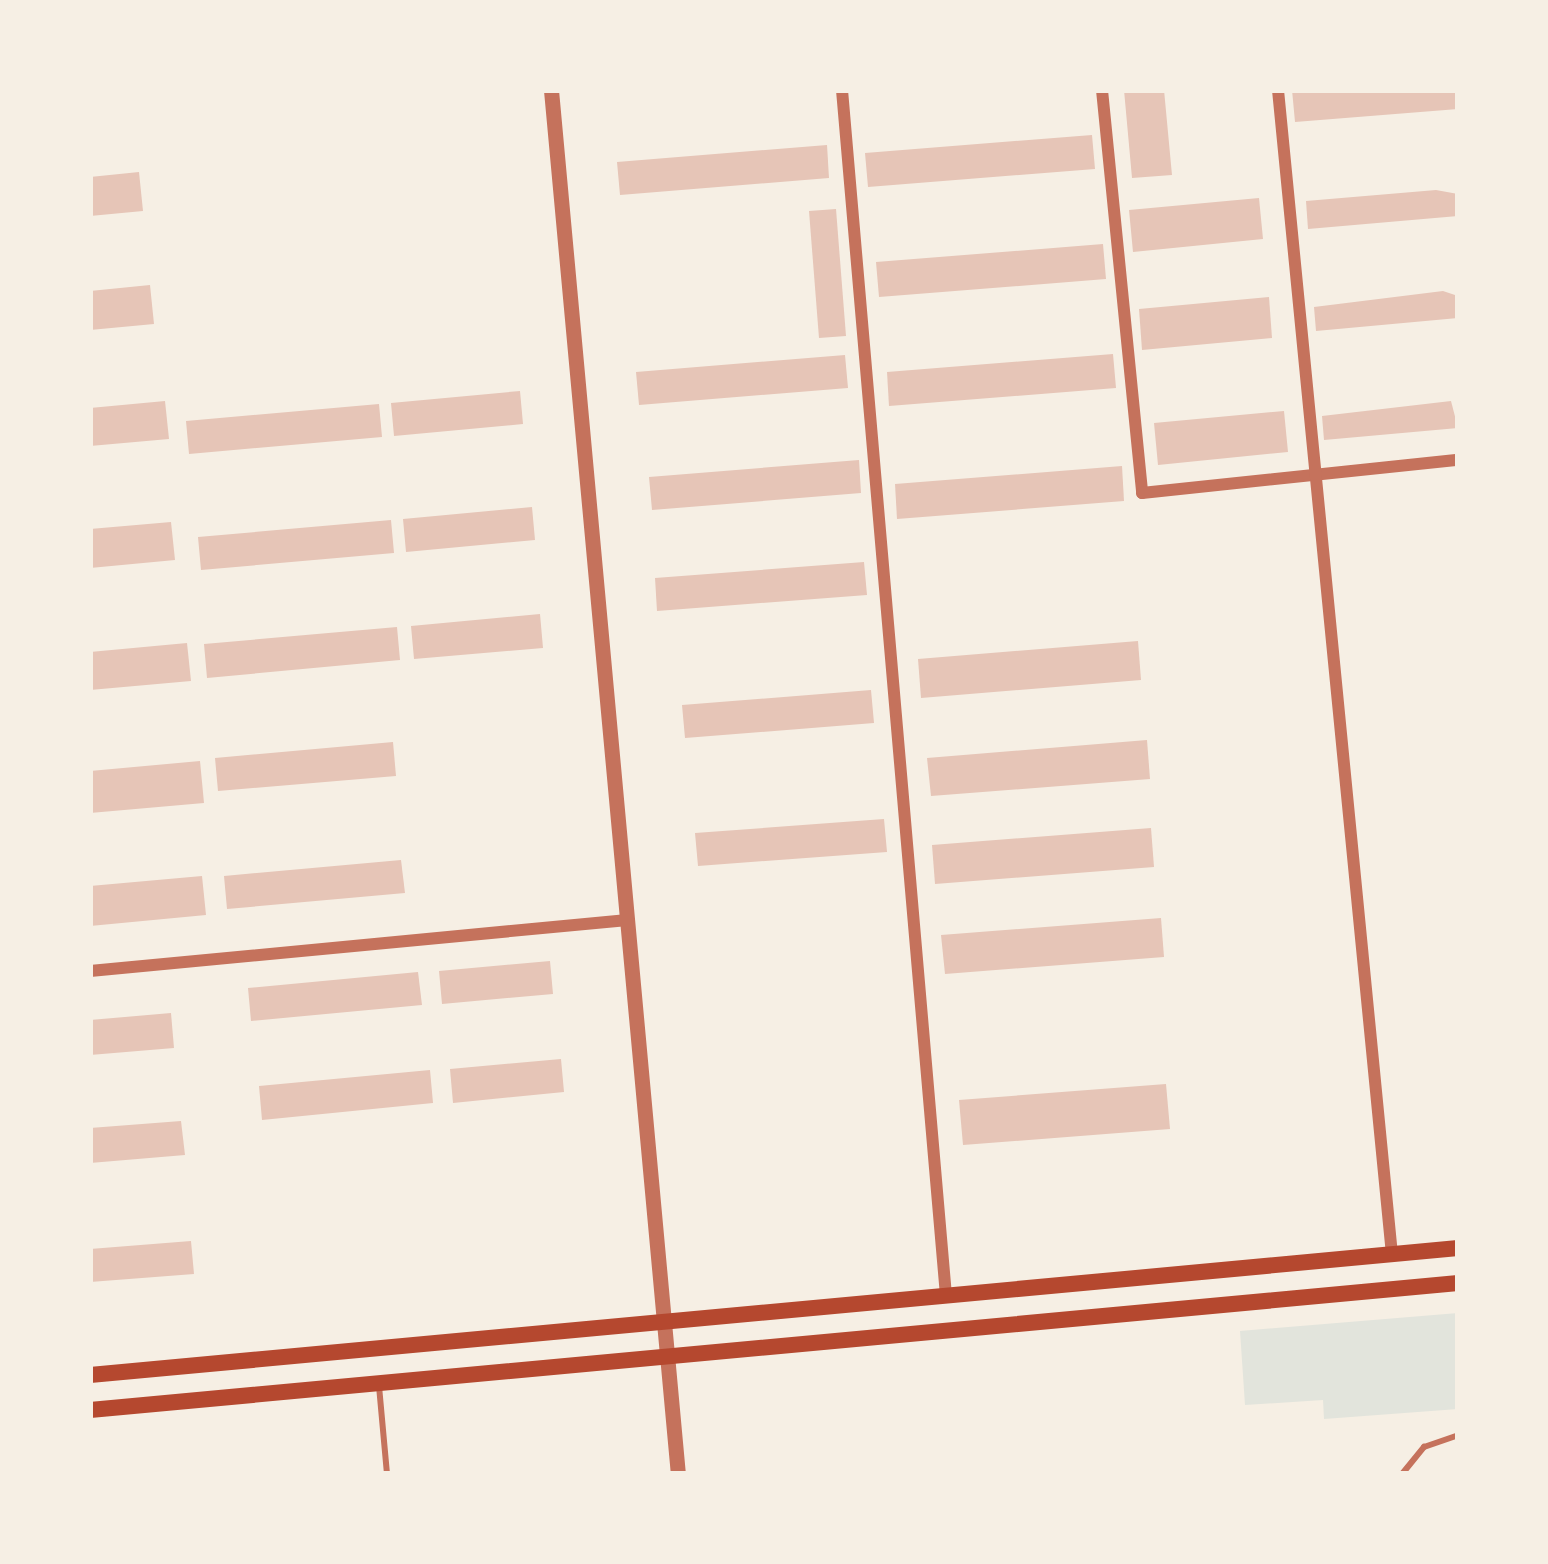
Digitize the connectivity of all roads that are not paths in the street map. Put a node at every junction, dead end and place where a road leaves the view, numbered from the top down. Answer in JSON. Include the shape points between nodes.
{"nodes":[{"id":1,"x":551,"y":90,"type":"edge"},
{"id":2,"x":842,"y":90,"type":"edge"},
{"id":3,"x":1102,"y":90,"type":"edge"},
{"id":4,"x":1277,"y":90,"type":"edge"},
{"id":5,"x":1458,"y":460,"type":"edge"},
{"id":6,"x":1313,"y":473,"type":"junction"},
{"id":7,"x":628,"y":920,"type":"junction"},
{"id":8,"x":90,"y":970,"type":"edge"},
{"id":9,"x":1458,"y":1248,"type":"edge"},
{"id":10,"x":1392,"y":1254,"type":"junction"},
{"id":11,"x":1458,"y":1283,"type":"edge"},
{"id":12,"x":946,"y":1295,"type":"junction"},
{"id":13,"x":664,"y":1321,"type":"junction"},
{"id":14,"x":667,"y":1356,"type":"junction"},
{"id":15,"x":90,"y":1375,"type":"edge"},
{"id":16,"x":379,"y":1383,"type":"junction"},
{"id":17,"x":90,"y":1409,"type":"edge"},
{"id":18,"x":1458,"y":1436,"type":"edge"},
{"id":19,"x":386,"y":1474,"type":"edge"},
{"id":20,"x":678,"y":1474,"type":"edge"},
{"id":21,"x":1402,"y":1474,"type":"edge"}],
"edges":[{"from":1,"to":7,"type":"street"},
{"from":2,"to":12,"type":"street"},
{"from":3,"to":6,"type":"street","via":[[1142,493]]},
{"from":4,"to":6,"type":"street"},
{"from":5,"to":6,"type":"street"},
{"from":6,"to":10,"type":"street"},
{"from":7,"to":8,"type":"street"},
{"from":7,"to":13,"type":"street"},
{"from":9,"to":10,"type":"main road"},
{"from":10,"to":12,"type":"main road"},
{"from":11,"to":14,"type":"main road"},
{"from":12,"to":13,"type":"main road"},
{"from":13,"to":14,"type":"street"},
{"from":13,"to":15,"type":"main road"},
{"from":14,"to":16,"type":"main road"},
{"from":14,"to":20,"type":"street"},
{"from":16,"to":17,"type":"main road"},
{"from":16,"to":19,"type":"lane"},
{"from":18,"to":21,"type":"lane","via":[[1424,1447]]}]}
